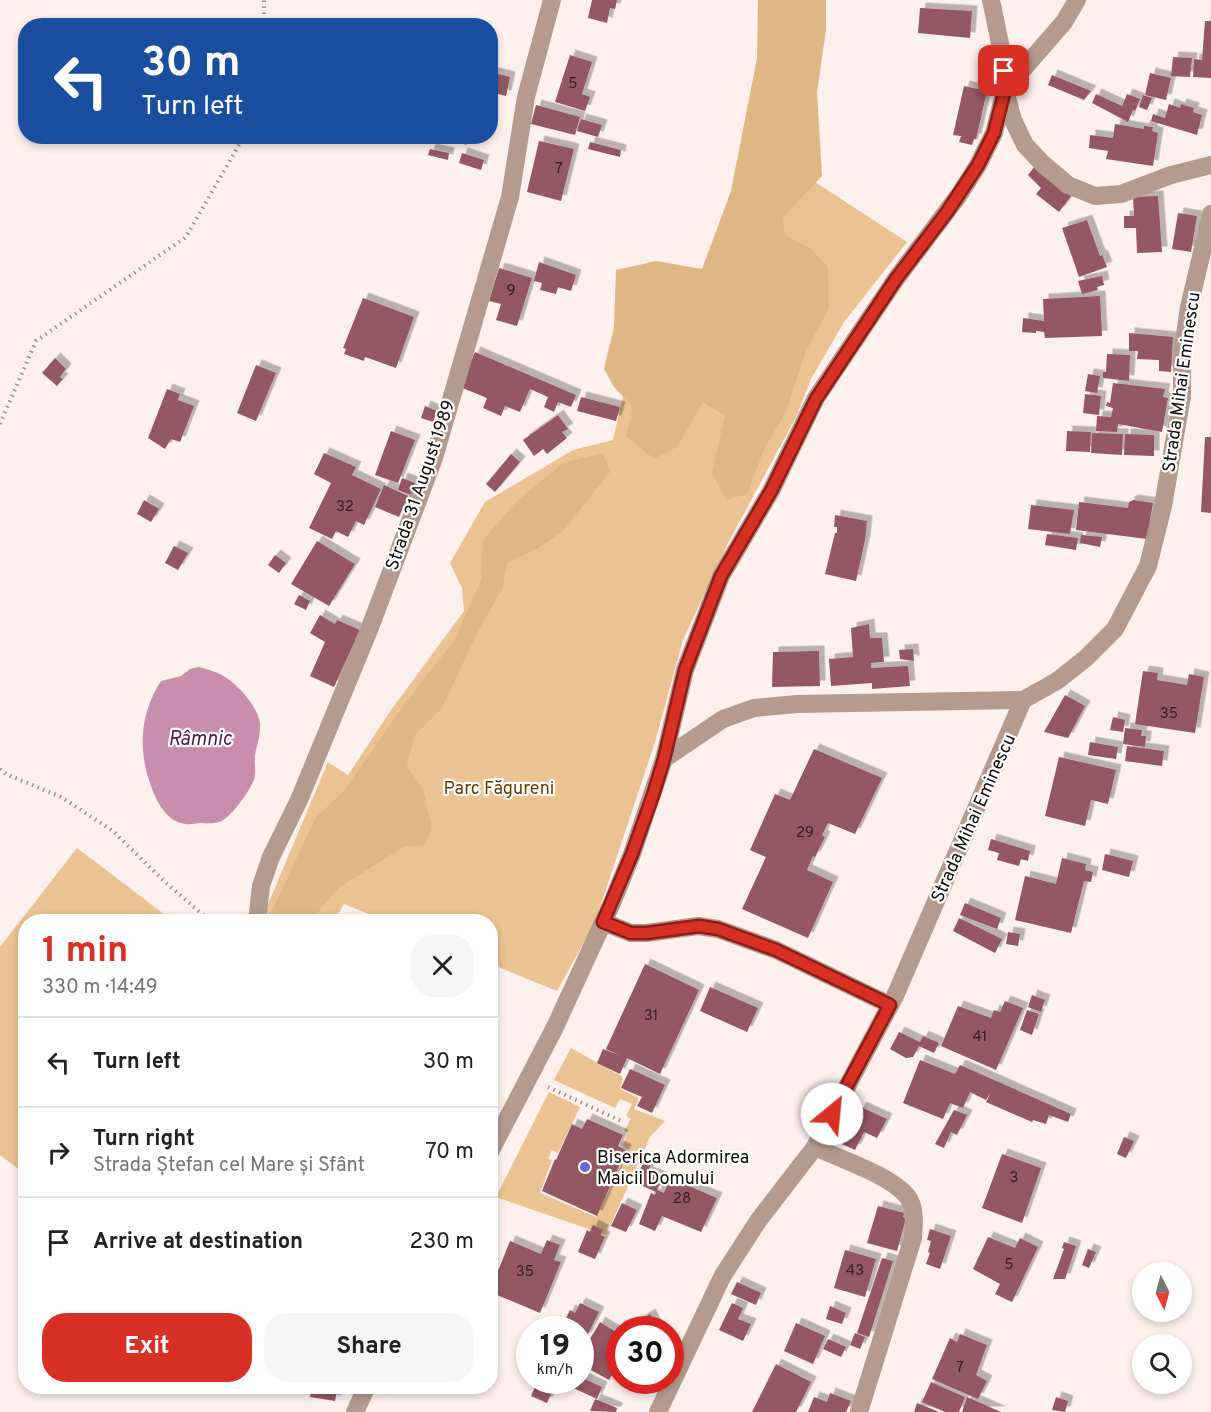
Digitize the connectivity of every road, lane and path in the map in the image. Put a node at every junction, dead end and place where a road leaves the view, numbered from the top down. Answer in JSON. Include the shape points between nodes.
{"nodes":[{"id":1,"x":264,"y":0,"type":"edge"},
{"id":2,"x":552,"y":0,"type":"edge"},
{"id":3,"x":991,"y":0,"type":"edge"},
{"id":4,"x":1077,"y":0,"type":"edge"},
{"id":5,"x":264,"y":18,"type":"edge"},
{"id":6,"x":1005,"y":90,"type":"junction"},
{"id":7,"x":239,"y":144,"type":"edge"},
{"id":8,"x":1211,"y":165,"type":"edge"},
{"id":9,"x":1211,"y":214,"type":"edge"},
{"id":10,"x":0,"y":424,"type":"edge"},
{"id":11,"x":1023,"y":700,"type":"junction"},
{"id":12,"x":664,"y":759,"type":"junction"},
{"id":13,"x":0,"y":769,"type":"edge"},
{"id":14,"x":202,"y":914,"type":"edge"},
{"id":15,"x":258,"y":914,"type":"edge"},
{"id":16,"x":603,"y":922,"type":"junction"},
{"id":17,"x":890,"y":1005,"type":"junction"},
{"id":18,"x":529,"y":1078,"type":"junction"},
{"id":19,"x":621,"y":1121,"type":"dead end"},
{"id":20,"x":498,"y":1137,"type":"edge"},
{"id":21,"x":815,"y":1147,"type":"junction"},
{"id":22,"x":363,"y":1394,"type":"edge"},
{"id":23,"x":355,"y":1412,"type":"edge"},
{"id":24,"x":658,"y":1412,"type":"edge"},
{"id":25,"x":859,"y":1412,"type":"edge"}],
"edges":[{"from":1,"to":5,"type":"path"},
{"from":2,"to":15,"type":"street","name":"Strada 31 August 1989","via":[[526,97],[510,197],[434,458],[369,630],[299,800],[271,857],[261,886]]},
{"from":3,"to":6,"type":"street"},
{"from":4,"to":6,"type":"street","via":[[1064,22]]},
{"from":6,"to":8,"type":"street","via":[[1025,145],[1068,185],[1095,196],[1121,194]]},
{"from":6,"to":12,"type":"street","via":[[994,133],[978,165],[816,399],[771,491],[721,576],[685,670]]},
{"from":7,"to":10,"type":"path","via":[[186,237],[36,341]]},
{"from":9,"to":11,"type":"street","name":"Strada Mihai Eminescu","via":[[1189,307],[1182,356],[1182,396],[1163,507],[1148,567],[1114,629],[1058,681]]},
{"from":11,"to":12,"type":"street","via":[[754,708],[723,719]]},
{"from":11,"to":17,"type":"street","name":"Strada Mihai Eminescu"},
{"from":12,"to":16,"type":"street","via":[[632,854]]},
{"from":13,"to":14,"type":"path","via":[[61,797],[113,831]]},
{"from":16,"to":17,"type":"street","via":[[631,933],[699,926],[718,929],[776,950]]},
{"from":16,"to":18,"type":"street"},
{"from":17,"to":21,"type":"street","name":"Strada Mihai Eminescu"},
{"from":18,"to":19,"type":"path"},
{"from":18,"to":20,"type":"street"},
{"from":21,"to":24,"type":"street","name":"Strada Mihai Eminescu","via":[[758,1221],[722,1278]]},
{"from":21,"to":25,"type":"street","via":[[889,1180],[908,1197],[914,1217],[914,1238]]},
{"from":22,"to":23,"type":"street"}]}
